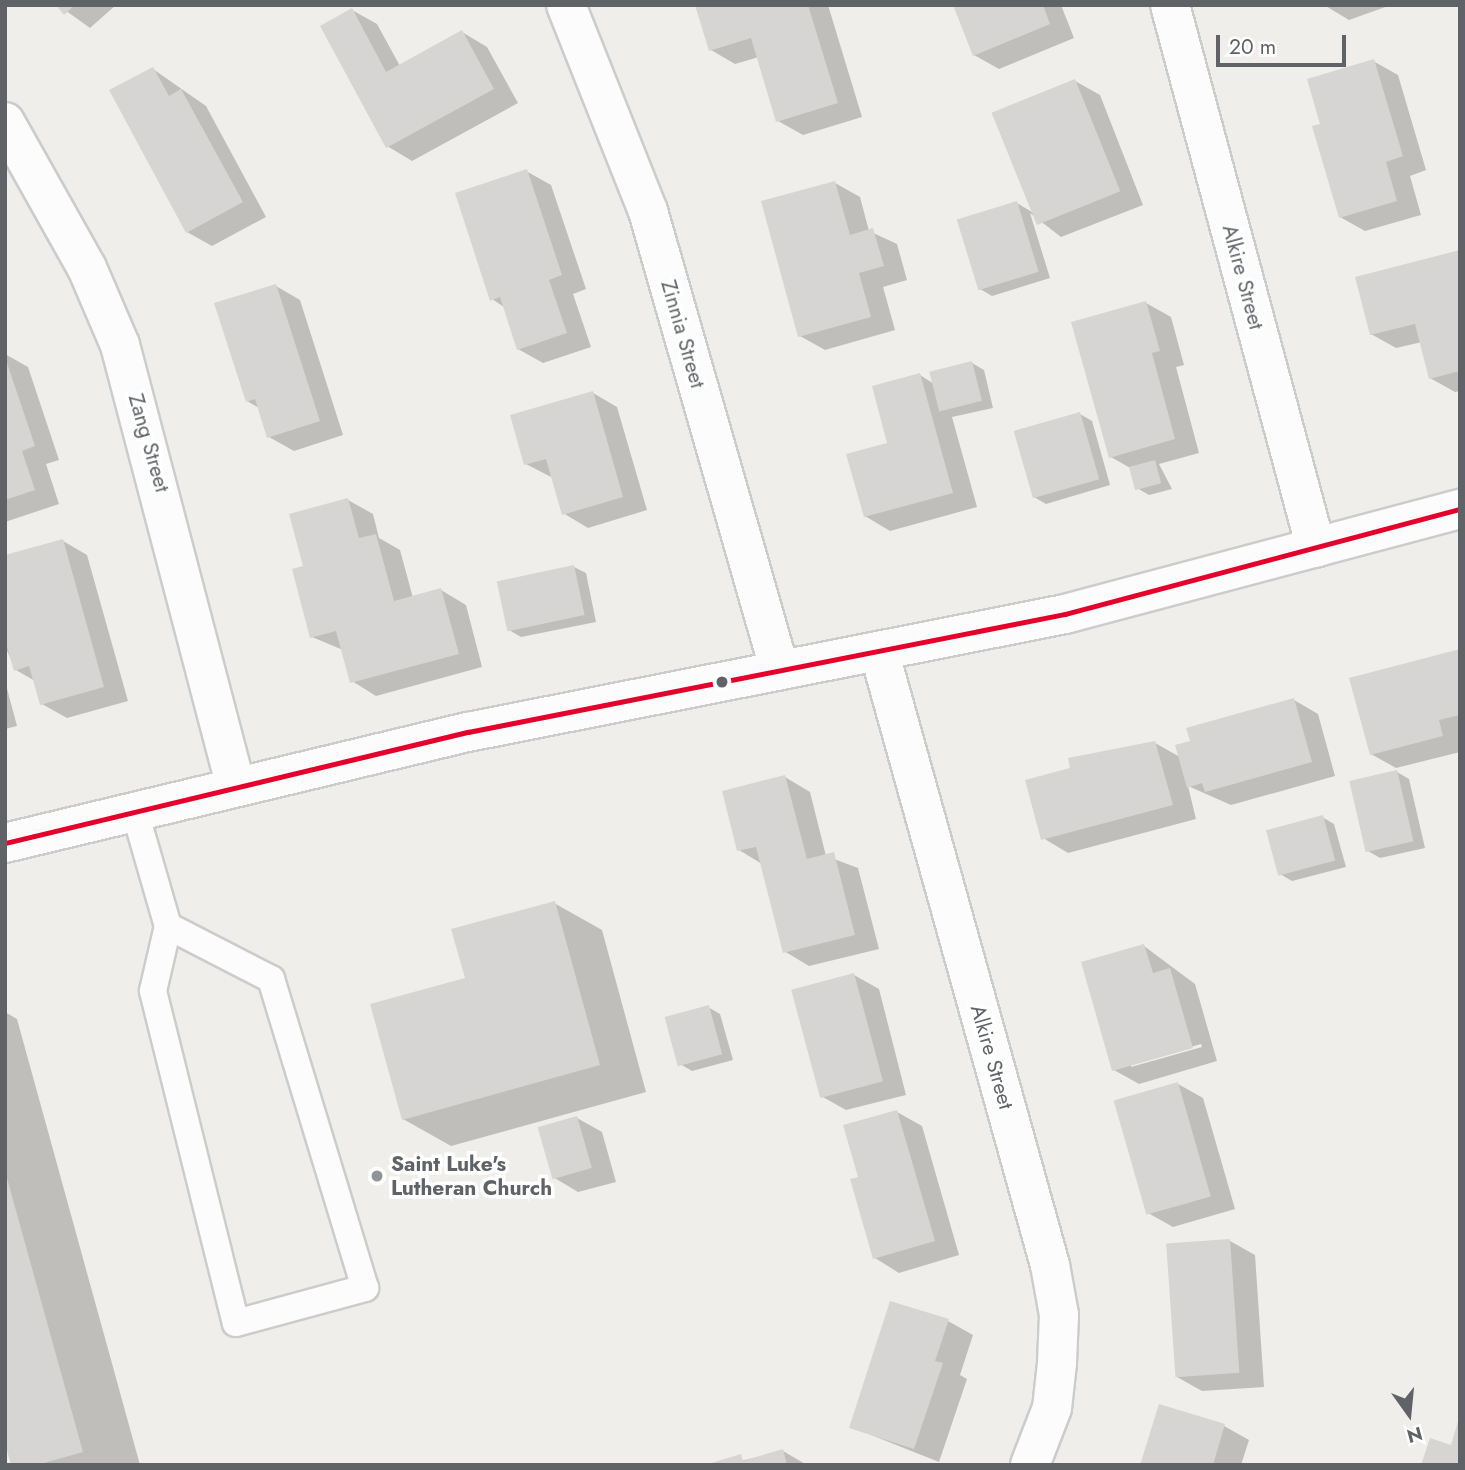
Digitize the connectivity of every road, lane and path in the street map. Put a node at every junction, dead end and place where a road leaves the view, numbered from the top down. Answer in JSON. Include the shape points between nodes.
{"nodes":[{"id":1,"x":566,"y":5,"type":"edge"},
{"id":2,"x":1170,"y":5,"type":"edge"},
{"id":3,"x":5,"y":122,"type":"edge"},
{"id":4,"x":1460,"y":509,"type":"edge"},
{"id":5,"x":1316,"y":548,"type":"junction"},
{"id":6,"x":879,"y":651,"type":"junction"},
{"id":7,"x":780,"y":670,"type":"junction"},
{"id":8,"x":236,"y":787,"type":"junction"},
{"id":9,"x":135,"y":811,"type":"junction"},
{"id":10,"x":5,"y":843,"type":"edge"},
{"id":11,"x":169,"y":926,"type":"junction"},
{"id":12,"x":1030,"y":1465,"type":"edge"}],
"edges":[{"from":1,"to":7,"type":"street","name":"Zinnia Street","via":[[648,211]]},
{"from":2,"to":5,"type":"street","name":"Alkire Street"},
{"from":3,"to":8,"type":"street","name":"Zang Street","via":[[87,268],[120,345]]},
{"from":4,"to":5,"type":"street"},
{"from":5,"to":6,"type":"street","via":[[1065,614]]},
{"from":6,"to":7,"type":"street"},
{"from":6,"to":12,"type":"street","name":"Alkire Street","via":[[1050,1265],[1059,1315],[1057,1363],[1052,1408]]},
{"from":7,"to":8,"type":"street","via":[[542,716]]},
{"from":8,"to":9,"type":"street"},
{"from":9,"to":10,"type":"street"},
{"from":9,"to":11,"type":"lane"},
{"from":11,"to":11,"type":"lane","via":[[152,991],[236,1322],[365,1288],[271,979]]}]}
